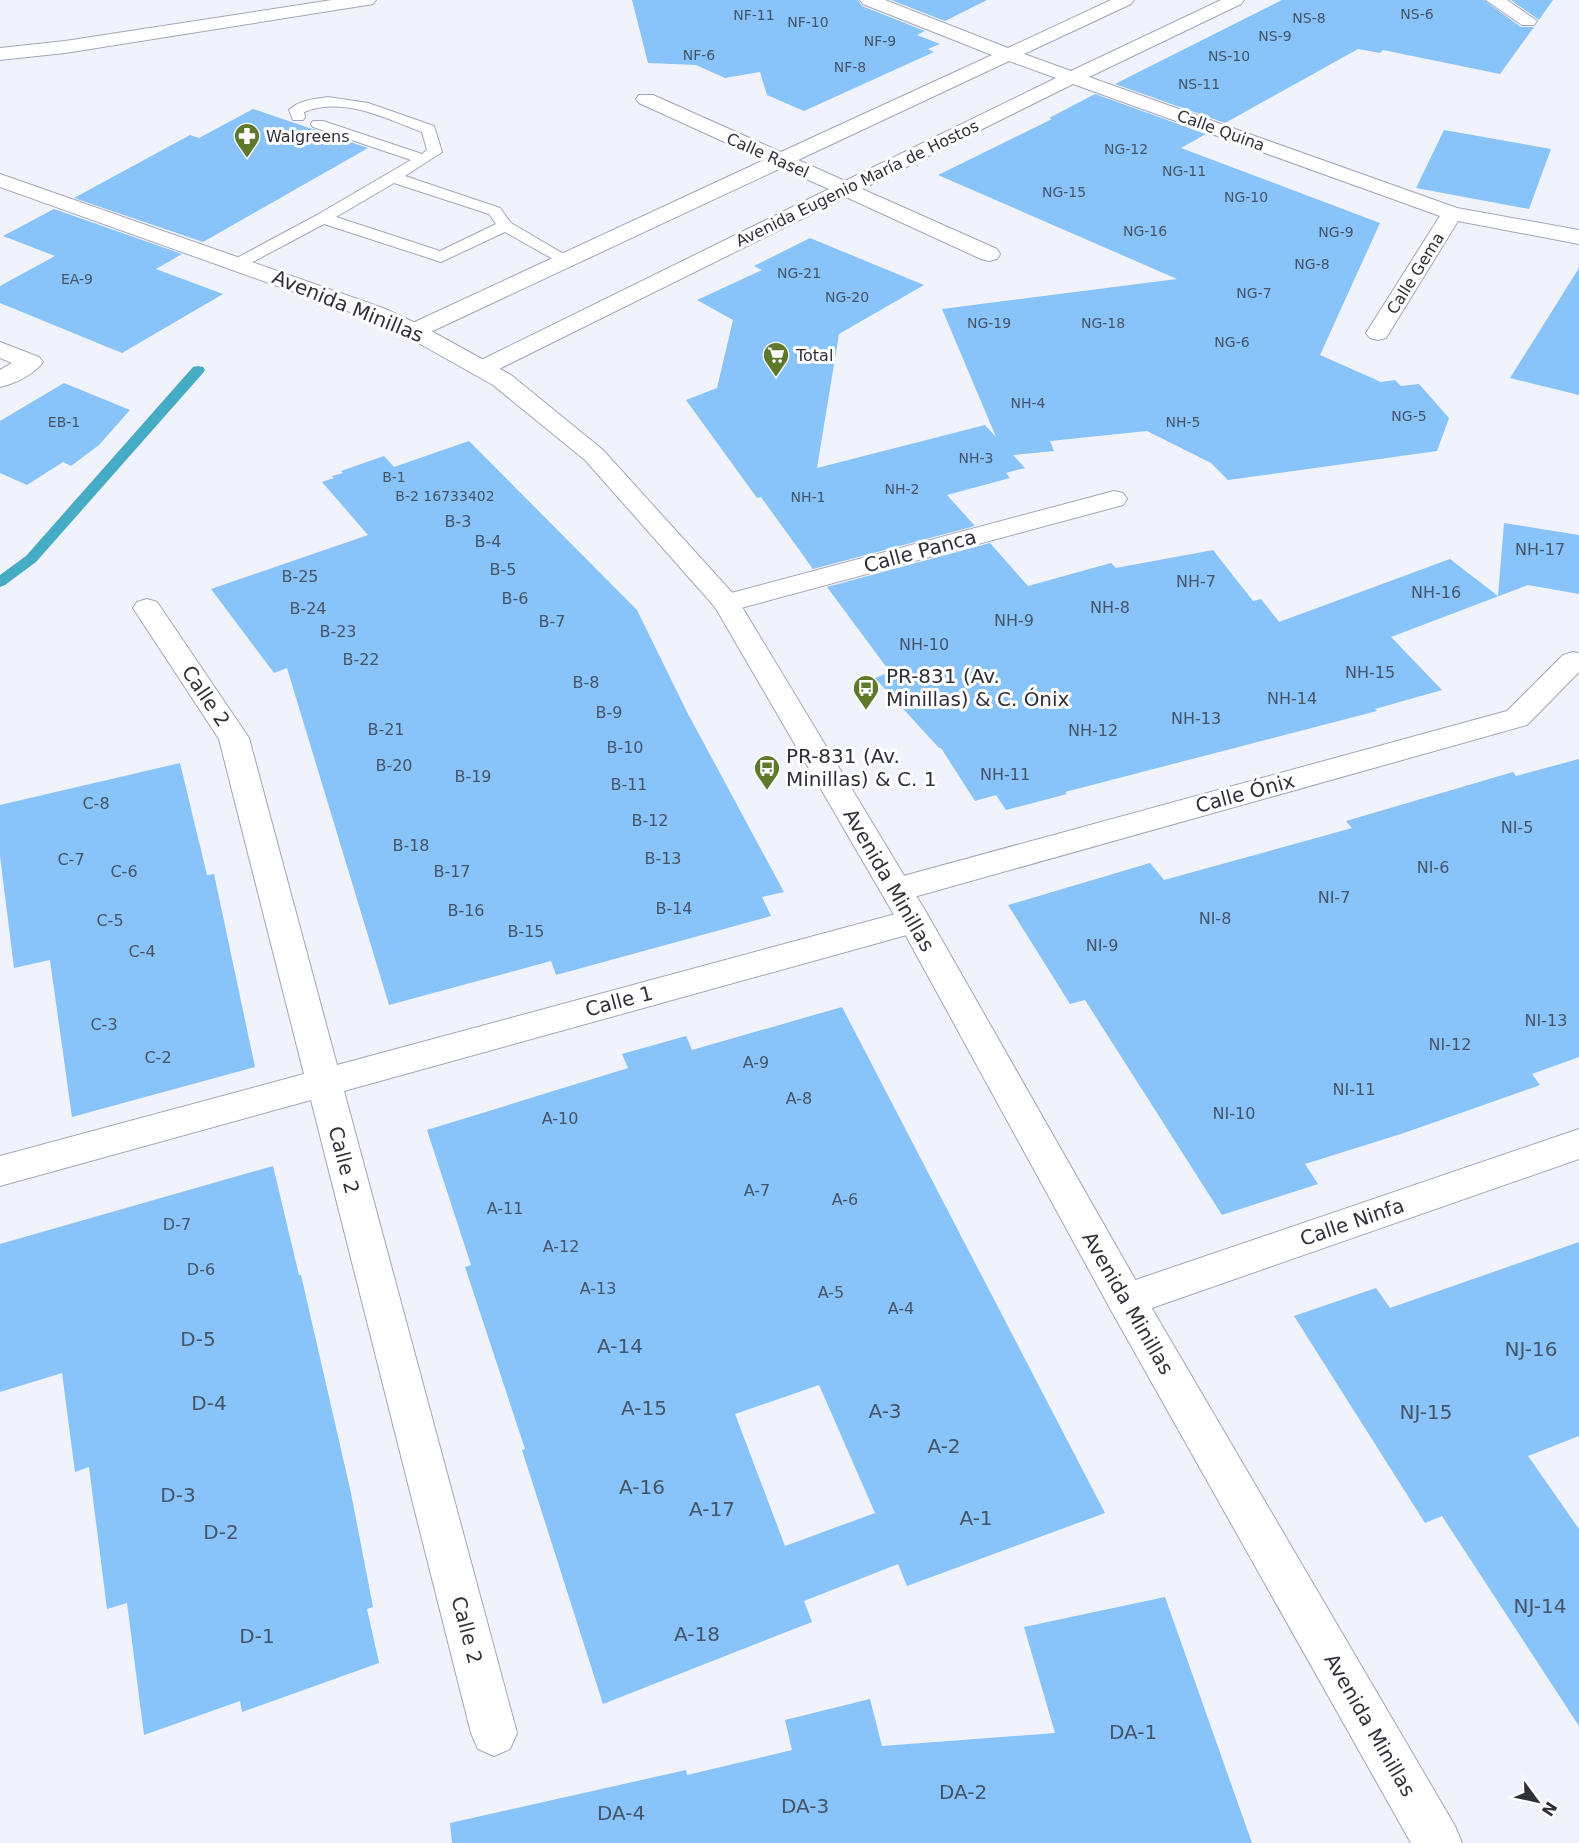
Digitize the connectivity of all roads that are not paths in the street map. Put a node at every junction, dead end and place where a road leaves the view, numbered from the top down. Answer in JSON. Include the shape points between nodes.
{"nodes":[{"id":1,"x":367,"y":0,"type":"edge"},
{"id":2,"x":869,"y":0,"type":"edge"},
{"id":3,"x":1125,"y":0,"type":"edge"},
{"id":4,"x":1235,"y":0,"type":"edge"},
{"id":5,"x":1495,"y":0,"type":"edge"},
{"id":6,"x":339,"y":2,"type":"edge"},
{"id":7,"x":1528,"y":21,"type":"dead end"},
{"id":8,"x":0,"y":54,"type":"edge"},
{"id":9,"x":1007,"y":54,"type":"junction"},
{"id":10,"x":1073,"y":77,"type":"junction"},
{"id":11,"x":646,"y":99,"type":"dead end"},
{"id":12,"x":298,"y":117,"type":"dead end"},
{"id":13,"x":318,"y":124,"type":"dead end"},
{"id":14,"x":423,"y":159,"type":"junction"},
{"id":15,"x":781,"y":160,"type":"junction"},
{"id":16,"x":392,"y":177,"type":"junction"},
{"id":17,"x":0,"y":180,"type":"edge"},
{"id":18,"x":844,"y":189,"type":"junction"},
{"id":19,"x":1452,"y":213,"type":"junction"},
{"id":20,"x":323,"y":218,"type":"junction"},
{"id":21,"x":505,"y":226,"type":"junction"},
{"id":22,"x":1579,"y":237,"type":"edge"},
{"id":23,"x":989,"y":254,"type":"dead end"},
{"id":24,"x":566,"y":260,"type":"junction"},
{"id":25,"x":239,"y":263,"type":"junction"},
{"id":26,"x":414,"y":330,"type":"junction"},
{"id":27,"x":1378,"y":333,"type":"dead end"},
{"id":28,"x":0,"y":349,"type":"edge"},
{"id":29,"x":482,"y":369,"type":"junction"},
{"id":30,"x":0,"y":380,"type":"edge"},
{"id":31,"x":1114,"y":499,"type":"dead end"},
{"id":32,"x":726,"y":603,"type":"junction"},
{"id":33,"x":147,"y":608,"type":"dead end"},
{"id":34,"x":1573,"y":661,"type":"dead end"},
{"id":35,"x":896,"y":890,"type":"junction"},
{"id":36,"x":914,"y":921,"type":"junction"},
{"id":37,"x":323,"y":1081,"type":"junction"},
{"id":38,"x":1579,"y":1144,"type":"edge"},
{"id":39,"x":0,"y":1171,"type":"edge"},
{"id":40,"x":1126,"y":1300,"type":"junction"},
{"id":41,"x":494,"y":1733,"type":"dead end"},
{"id":42,"x":1437,"y":1843,"type":"edge"}],
"edges":[{"from":1,"to":6,"type":"street"},
{"from":2,"to":9,"type":"street","name":"Calle Quina"},
{"from":3,"to":9,"type":"street"},
{"from":4,"to":10,"type":"street","name":"Avenida Eugenio María de Hostos"},
{"from":5,"to":7,"type":"street"},
{"from":6,"to":8,"type":"street"},
{"from":9,"to":10,"type":"street","name":"Calle Quina"},
{"from":9,"to":15,"type":"street"},
{"from":10,"to":18,"type":"street","name":"Avenida Eugenio María de Hostos"},
{"from":10,"to":19,"type":"street","name":"Calle Quina"},
{"from":11,"to":15,"type":"street","name":"Calle Rasel"},
{"from":12,"to":14,"type":"lane","via":[[296,110],[318,102],[350,104],[429,129],[435,152]]},
{"from":13,"to":14,"type":"lane"},
{"from":14,"to":16,"type":"lane"},
{"from":15,"to":18,"type":"street","name":"Calle Rasel"},
{"from":15,"to":24,"type":"street"},
{"from":16,"to":20,"type":"lane"},
{"from":16,"to":21,"type":"lane","via":[[495,211]]},
{"from":17,"to":25,"type":"street","name":"Avenida Minillas"},
{"from":18,"to":23,"type":"street","name":"Calle Rasel"},
{"from":18,"to":29,"type":"street","name":"Avenida Eugenio María de Hostos"},
{"from":19,"to":22,"type":"street","name":"Calle Quina"},
{"from":19,"to":27,"type":"street","name":"Calle Gema"},
{"from":20,"to":21,"type":"lane","via":[[441,257]]},
{"from":20,"to":25,"type":"lane"},
{"from":21,"to":24,"type":"lane"},
{"from":24,"to":26,"type":"street"},
{"from":25,"to":26,"type":"street","name":"Avenida Minillas"},
{"from":26,"to":29,"type":"street","name":"Avenida Minillas"},
{"from":28,"to":30,"type":"street","via":[[31,362]]},
{"from":29,"to":32,"type":"street","name":"Avenida Minillas","via":[[502,380],[594,456]]},
{"from":31,"to":32,"type":"street","name":"Calle Panca"},
{"from":32,"to":35,"type":"street","name":"Avenida Minillas"},
{"from":33,"to":37,"type":"street","name":"Calle 2","via":[[234,738]]},
{"from":34,"to":35,"type":"street","name":"Calle Ónix","via":[[1517,718]]},
{"from":35,"to":36,"type":"street","name":"Avenida Minillas"},
{"from":36,"to":37,"type":"street","name":"Calle 1"},
{"from":36,"to":40,"type":"street","name":"Avenida Minillas"},
{"from":37,"to":39,"type":"street","name":"Calle 1"},
{"from":37,"to":41,"type":"street","name":"Calle 2"},
{"from":38,"to":40,"type":"street","name":"Calle Ninfa"},
{"from":40,"to":42,"type":"street","name":"Avenida Minillas"}]}
